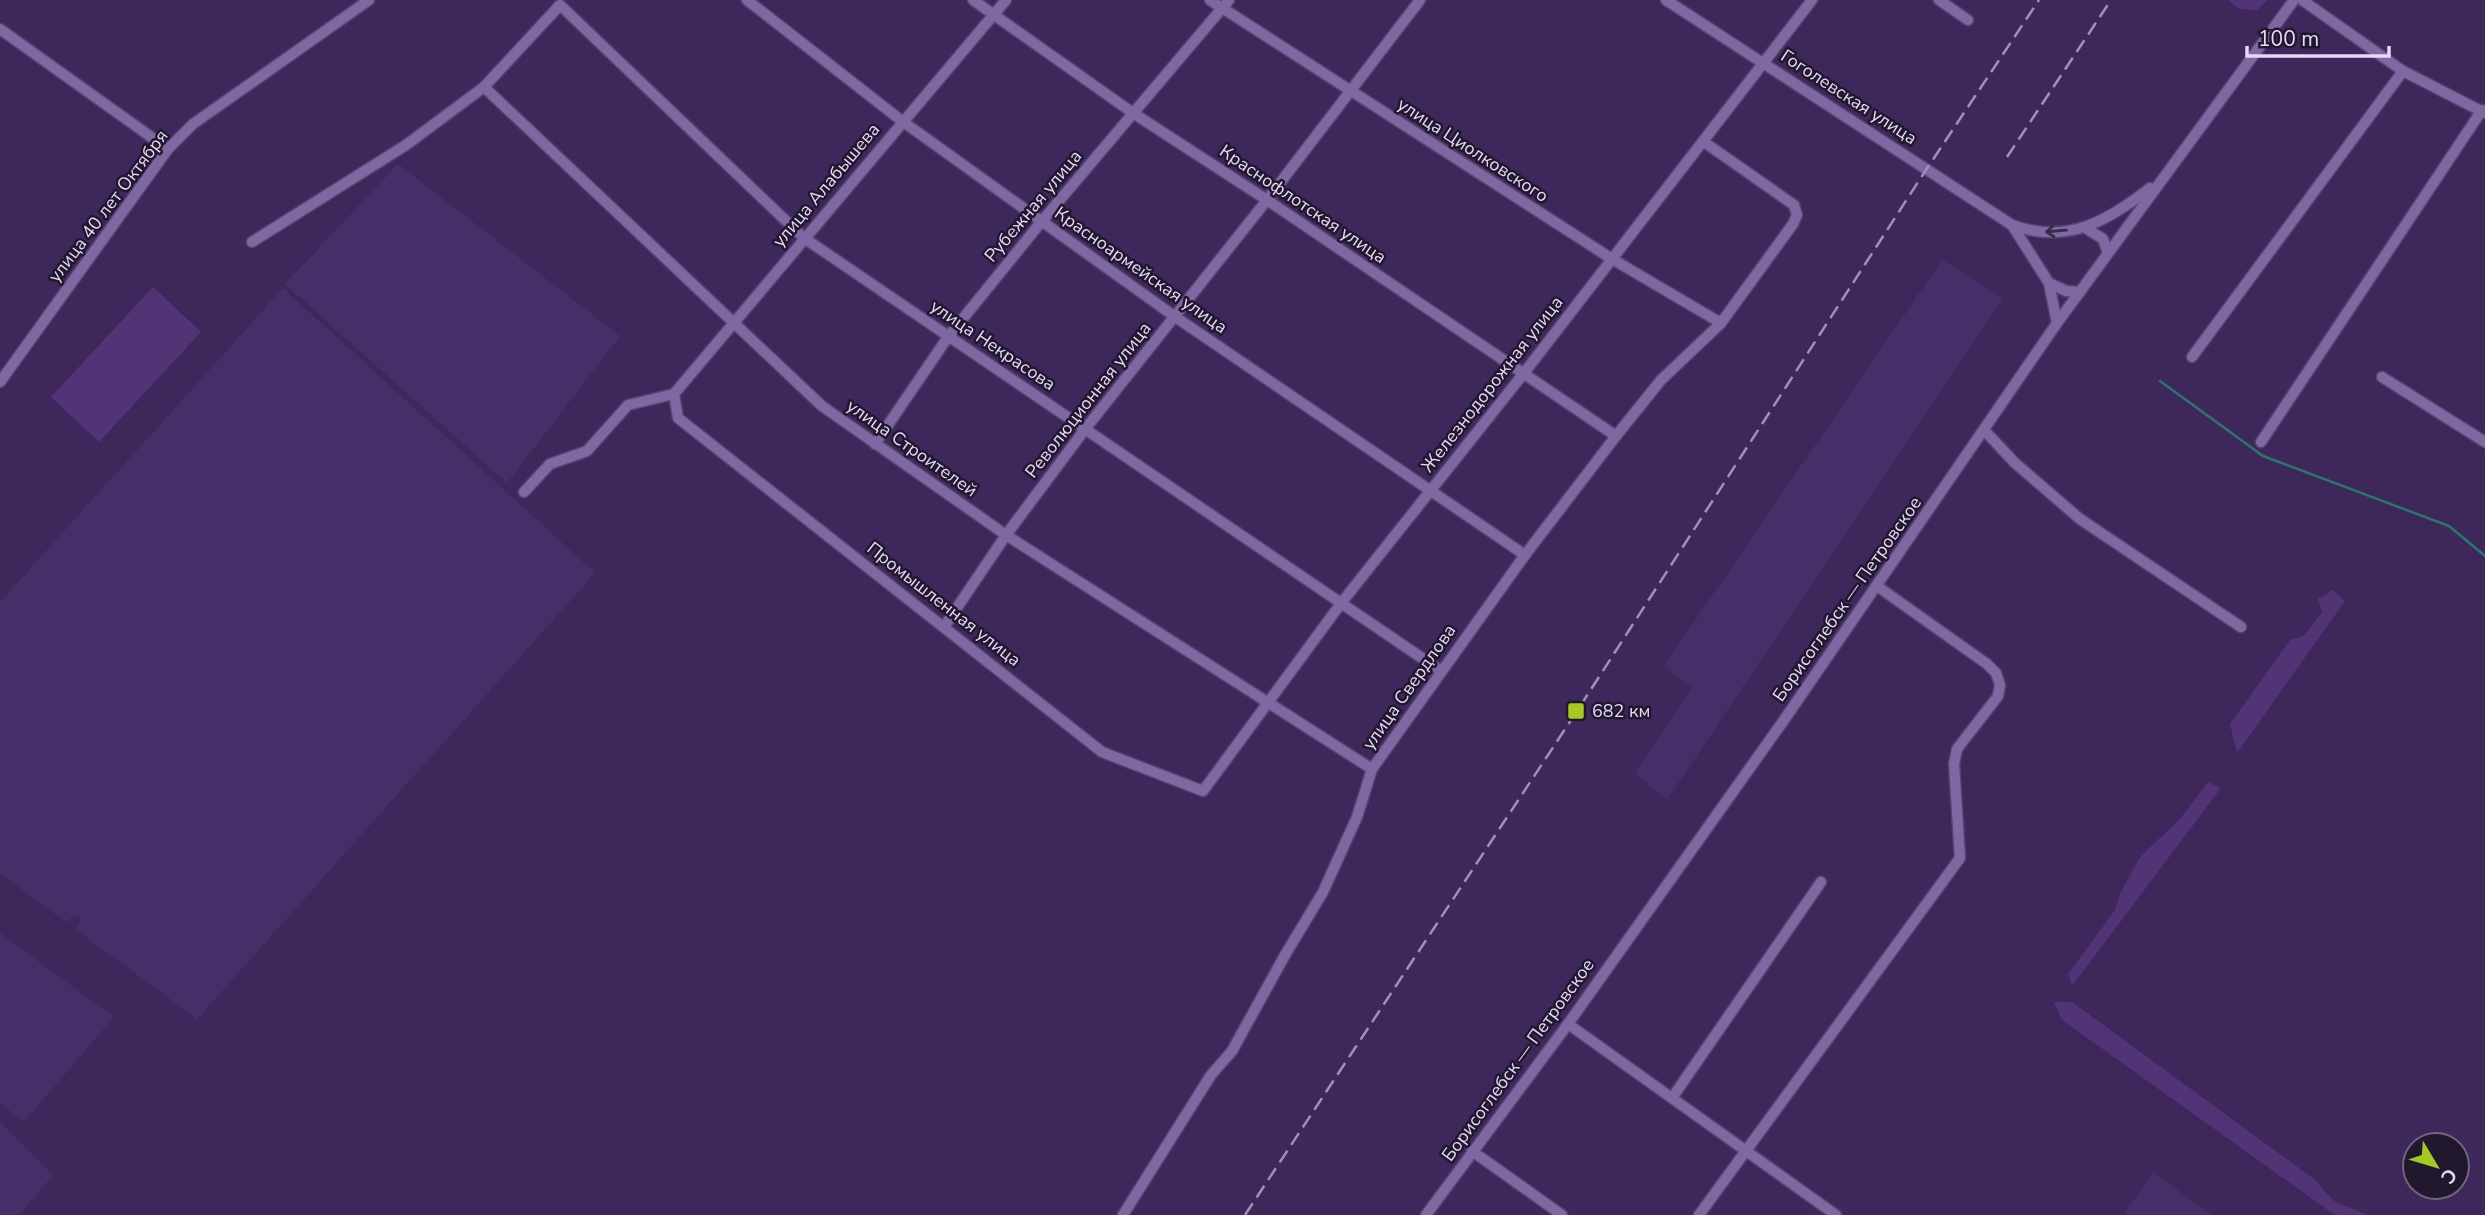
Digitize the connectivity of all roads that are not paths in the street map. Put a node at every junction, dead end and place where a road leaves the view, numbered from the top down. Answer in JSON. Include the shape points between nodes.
{"nodes":[{"id":1,"x":369,"y":0,"type":"edge"},
{"id":2,"x":747,"y":0,"type":"edge"},
{"id":3,"x":973,"y":0,"type":"edge"},
{"id":4,"x":1006,"y":0,"type":"edge"},
{"id":5,"x":1210,"y":0,"type":"edge"},
{"id":6,"x":1420,"y":0,"type":"edge"},
{"id":7,"x":1666,"y":0,"type":"edge"},
{"id":8,"x":1812,"y":0,"type":"edge"},
{"id":9,"x":1939,"y":0,"type":"edge"},
{"id":10,"x":2294,"y":0,"type":"edge"},
{"id":11,"x":2302,"y":0,"type":"edge"},
{"id":12,"x":1226,"y":4,"type":"edge"},
{"id":13,"x":993,"y":15,"type":"junction"},
{"id":14,"x":1968,"y":20,"type":"dead end"},
{"id":15,"x":0,"y":29,"type":"edge"},
{"id":16,"x":1764,"y":63,"type":"junction"},
{"id":17,"x":2403,"y":71,"type":"junction"},
{"id":18,"x":484,"y":87,"type":"junction"},
{"id":19,"x":1349,"y":91,"type":"junction"},
{"id":20,"x":2483,"y":111,"type":"edge"},
{"id":21,"x":1133,"y":113,"type":"junction"},
{"id":22,"x":902,"y":121,"type":"junction"},
{"id":23,"x":1704,"y":142,"type":"junction"},
{"id":24,"x":168,"y":149,"type":"junction"},
{"id":25,"x":2159,"y":181,"type":"junction"},
{"id":26,"x":1267,"y":200,"type":"junction"},
{"id":27,"x":1042,"y":221,"type":"junction"},
{"id":28,"x":2012,"y":225,"type":"junction"},
{"id":29,"x":2084,"y":227,"type":"junction"},
{"id":30,"x":804,"y":238,"type":"junction"},
{"id":31,"x":252,"y":242,"type":"dead end"},
{"id":32,"x":2108,"y":253,"type":"junction"},
{"id":33,"x":1612,"y":260,"type":"junction"},
{"id":34,"x":2049,"y":283,"type":"junction"},
{"id":35,"x":2080,"y":292,"type":"junction"},
{"id":36,"x":1174,"y":316,"type":"junction"},
{"id":37,"x":734,"y":321,"type":"junction"},
{"id":38,"x":1721,"y":323,"type":"junction"},
{"id":39,"x":2057,"y":323,"type":"junction"},
{"id":40,"x":948,"y":337,"type":"junction"},
{"id":41,"x":2192,"y":357,"type":"dead end"},
{"id":42,"x":1524,"y":373,"type":"junction"},
{"id":43,"x":2382,"y":377,"type":"dead end"},
{"id":44,"x":0,"y":382,"type":"edge"},
{"id":45,"x":674,"y":394,"type":"junction"},
{"id":46,"x":1086,"y":428,"type":"junction"},
{"id":47,"x":1984,"y":430,"type":"junction"},
{"id":48,"x":1616,"y":436,"type":"junction"},
{"id":49,"x":2261,"y":442,"type":"dead end"},
{"id":50,"x":2485,"y":442,"type":"edge"},
{"id":51,"x":875,"y":443,"type":"junction"},
{"id":52,"x":1431,"y":490,"type":"junction"},
{"id":53,"x":524,"y":492,"type":"dead end"},
{"id":54,"x":1006,"y":534,"type":"junction"},
{"id":55,"x":1525,"y":555,"type":"junction"},
{"id":56,"x":1877,"y":586,"type":"junction"},
{"id":57,"x":1342,"y":602,"type":"junction"},
{"id":58,"x":944,"y":626,"type":"junction"},
{"id":59,"x":2241,"y":627,"type":"dead end"},
{"id":60,"x":1441,"y":671,"type":"junction"},
{"id":61,"x":1269,"y":701,"type":"junction"},
{"id":62,"x":1372,"y":769,"type":"junction"},
{"id":63,"x":1203,"y":791,"type":"joint"},
{"id":64,"x":1821,"y":882,"type":"dead end"},
{"id":65,"x":1568,"y":1024,"type":"junction"},
{"id":66,"x":1672,"y":1098,"type":"junction"},
{"id":67,"x":1745,"y":1151,"type":"junction"},
{"id":68,"x":1472,"y":1152,"type":"junction"},
{"id":69,"x":1123,"y":1215,"type":"edge"},
{"id":70,"x":1426,"y":1215,"type":"edge"},
{"id":71,"x":1562,"y":1215,"type":"edge"},
{"id":72,"x":1699,"y":1215,"type":"edge"},
{"id":73,"x":1836,"y":1215,"type":"edge"}],
"edges":[{"from":1,"to":24,"type":"street","name":"улица 40 лет Октября","via":[[193,124]]},
{"from":2,"to":22,"type":"street","name":"Красноармейская улица"},
{"from":3,"to":13,"type":"street","name":"Краснофлотская улица"},
{"from":4,"to":13,"type":"street","name":"улица Алабышева"},
{"from":5,"to":12,"type":"street","name":"улица Циолковского"},
{"from":6,"to":19,"type":"street","name":"Революционная улица"},
{"from":7,"to":16,"type":"street","name":"Гоголевская улица"},
{"from":8,"to":16,"type":"street","name":"Железнодорожная улица"},
{"from":9,"to":14,"type":"street"},
{"from":10,"to":25,"type":"street","name":"Борисоглебск — Петровское"},
{"from":11,"to":17,"type":"street"},
{"from":12,"to":19,"type":"street","name":"улица Циолковского"},
{"from":12,"to":21,"type":"street","name":"Рубежная улица"},
{"from":13,"to":21,"type":"street","name":"Краснофлотская улица"},
{"from":13,"to":22,"type":"street","name":"улица Алабышева"},
{"from":15,"to":24,"type":"street"},
{"from":16,"to":23,"type":"street","name":"Железнодорожная улица"},
{"from":16,"to":28,"type":"street","name":"Гоголевская улица"},
{"from":17,"to":20,"type":"street"},
{"from":17,"to":41,"type":"street"},
{"from":18,"to":30,"type":"street","name":"улица Некрасова","via":[[560,5]]},
{"from":18,"to":31,"type":"street","via":[[406,145]]},
{"from":18,"to":37,"type":"street","name":"улица Строителей"},
{"from":19,"to":26,"type":"street","name":"Революционная улица"},
{"from":19,"to":33,"type":"street","name":"улица Циолковского"},
{"from":20,"to":49,"type":"street"},
{"from":21,"to":26,"type":"street","name":"Краснофлотская улица"},
{"from":21,"to":27,"type":"street","name":"Рубежная улица"},
{"from":22,"to":27,"type":"street","name":"Красноармейская улица"},
{"from":22,"to":30,"type":"street","name":"улица Алабышева"},
{"from":23,"to":33,"type":"street","name":"Железнодорожная улица"},
{"from":23,"to":38,"type":"street","name":"улица Свердлова","via":[[1794,205],[1797,215]]},
{"from":24,"to":44,"type":"street","name":"улица 40 лет Октября"},
{"from":25,"to":29,"type":"street","via":[[2118,214]]},
{"from":25,"to":32,"type":"street","name":"Борисоглебск — Петровское"},
{"from":26,"to":36,"type":"street","name":"Революционная улица"},
{"from":26,"to":42,"type":"street","name":"Краснофлотская улица"},
{"from":27,"to":36,"type":"street","name":"Красноармейская улица"},
{"from":27,"to":40,"type":"street","name":"Рубежная улица"},
{"from":29,"to":28,"type":"street","one_way":true,"via":[[2040,233]]},
{"from":28,"to":34,"type":"street"},
{"from":29,"to":32,"type":"street","via":[[2103,239]]},
{"from":30,"to":37,"type":"street","name":"улица Алабышева"},
{"from":30,"to":40,"type":"street","name":"улица Некрасова"},
{"from":32,"to":35,"type":"street","name":"Борисоглебск — Петровское"},
{"from":33,"to":38,"type":"street","name":"улица Циолковского"},
{"from":33,"to":42,"type":"street","name":"Железнодорожная улица"},
{"from":34,"to":35,"type":"street","via":[[2066,292]]},
{"from":34,"to":39,"type":"street"},
{"from":35,"to":39,"type":"street","name":"Борисоглебск — Петровское"},
{"from":36,"to":46,"type":"street","name":"Революционная улица"},
{"from":36,"to":52,"type":"street","name":"Красноармейская улица"},
{"from":37,"to":45,"type":"street","name":"улица Алабышева"},
{"from":37,"to":51,"type":"street","name":"улица Строителей","via":[[822,406]]},
{"from":38,"to":48,"type":"street","name":"улица Свердлова","via":[[1661,380]]},
{"from":39,"to":47,"type":"street","name":"Борисоглебск — Петровское"},
{"from":40,"to":46,"type":"street","name":"улица Некрасова"},
{"from":40,"to":51,"type":"street","name":"Рубежная улица"},
{"from":42,"to":48,"type":"street","name":"Краснофлотская улица"},
{"from":42,"to":52,"type":"street","name":"Железнодорожная улица"},
{"from":43,"to":50,"type":"street"},
{"from":45,"to":53,"type":"street","via":[[628,405],[587,451],[550,464]]},
{"from":45,"to":58,"type":"street","name":"Промышленная улица","via":[[678,418]]},
{"from":46,"to":54,"type":"street","name":"Революционная улица"},
{"from":46,"to":57,"type":"street","name":"улица Некрасова"},
{"from":47,"to":56,"type":"street","name":"Борисоглебск — Петровское"},
{"from":47,"to":59,"type":"street","via":[[2080,519]]},
{"from":48,"to":55,"type":"street","name":"улица Свердлова"},
{"from":51,"to":54,"type":"street","name":"улица Строителей"},
{"from":52,"to":55,"type":"street","name":"Красноармейская улица"},
{"from":52,"to":57,"type":"street","name":"Железнодорожная улица"},
{"from":54,"to":58,"type":"street","name":"Революционная улица"},
{"from":54,"to":61,"type":"street","name":"улица Строителей"},
{"from":55,"to":60,"type":"street","name":"улица Свердлова"},
{"from":56,"to":65,"type":"street","name":"Борисоглебск — Петровское"},
{"from":56,"to":67,"type":"street","via":[[1987,664],[1996,673],[1998,696],[1957,749],[1960,858]]},
{"from":57,"to":60,"type":"street","name":"улица Некрасова"},
{"from":57,"to":61,"type":"street","name":"Железнодорожная улица"},
{"from":58,"to":63,"type":"street","name":"Промышленная улица","via":[[1102,752]]},
{"from":60,"to":62,"type":"street","name":"улица Свердлова"},
{"from":61,"to":62,"type":"street","name":"улица Строителей"},
{"from":61,"to":63,"type":"street","name":"Железнодорожная улица"},
{"from":62,"to":69,"type":"street","name":"улица Свердлова","via":[[1357,817],[1323,892],[1232,1051],[1211,1075]]},
{"from":64,"to":66,"type":"street"},
{"from":65,"to":66,"type":"street"},
{"from":65,"to":68,"type":"street","name":"Борисоглебск — Петровское"},
{"from":66,"to":67,"type":"street"},
{"from":67,"to":72,"type":"street"},
{"from":67,"to":73,"type":"street"},
{"from":68,"to":70,"type":"street","name":"Борисоглебск — Петровское"},
{"from":68,"to":71,"type":"street"}]}
